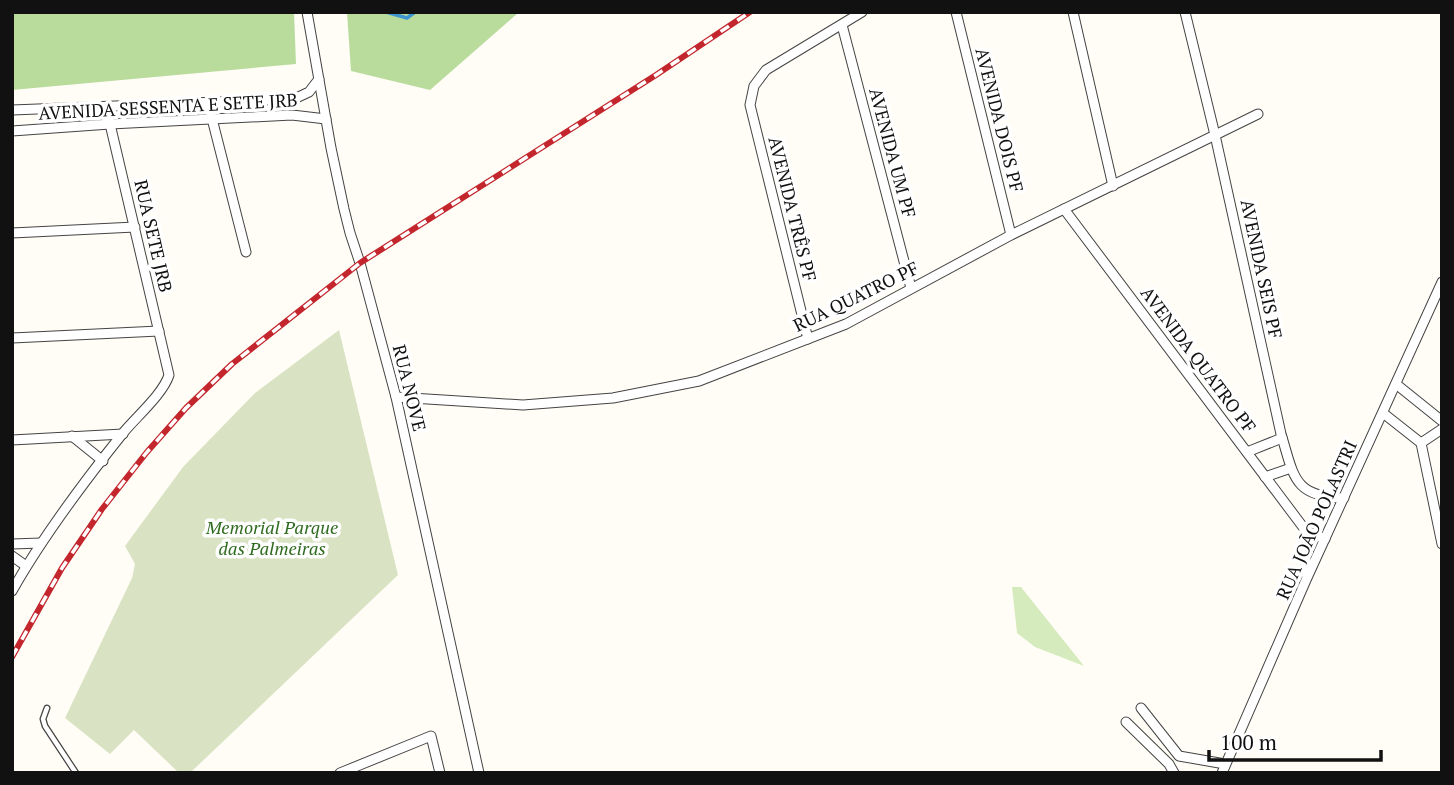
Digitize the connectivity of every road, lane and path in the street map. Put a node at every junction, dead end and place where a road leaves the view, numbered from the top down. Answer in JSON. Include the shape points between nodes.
{"nodes":[{"id":1,"x":307,"y":12,"type":"edge"},
{"id":2,"x":862,"y":12,"type":"edge"},
{"id":3,"x":956,"y":12,"type":"edge"},
{"id":4,"x":1073,"y":12,"type":"edge"},
{"id":5,"x":1185,"y":12,"type":"edge"},
{"id":6,"x":842,"y":25,"type":"junction"},
{"id":7,"x":319,"y":79,"type":"junction"},
{"id":8,"x":208,"y":103,"type":"junction"},
{"id":9,"x":106,"y":107,"type":"junction"},
{"id":10,"x":12,"y":110,"type":"edge"},
{"id":11,"x":1258,"y":114,"type":"dead end"},
{"id":12,"x":326,"y":119,"type":"junction"},
{"id":13,"x":212,"y":120,"type":"junction"},
{"id":14,"x":110,"y":124,"type":"junction"},
{"id":15,"x":12,"y":131,"type":"edge"},
{"id":16,"x":1215,"y":135,"type":"junction"},
{"id":17,"x":1113,"y":186,"type":"junction"},
{"id":18,"x":1064,"y":209,"type":"junction"},
{"id":19,"x":135,"y":227,"type":"junction"},
{"id":20,"x":12,"y":233,"type":"edge"},
{"id":21,"x":1011,"y":234,"type":"junction"},
{"id":22,"x":246,"y":252,"type":"dead end"},
{"id":23,"x":1442,"y":282,"type":"edge"},
{"id":24,"x":911,"y":288,"type":"junction"},
{"id":25,"x":159,"y":331,"type":"junction"},
{"id":26,"x":12,"y":338,"type":"edge"},
{"id":27,"x":808,"y":339,"type":"junction"},
{"id":28,"x":1396,"y":384,"type":"junction"},
{"id":29,"x":396,"y":397,"type":"junction"},
{"id":30,"x":1383,"y":413,"type":"junction"},
{"id":31,"x":1442,"y":421,"type":"edge"},
{"id":32,"x":1442,"y":429,"type":"edge"},
{"id":33,"x":123,"y":434,"type":"junction"},
{"id":34,"x":72,"y":436,"type":"junction"},
{"id":35,"x":1282,"y":438,"type":"junction"},
{"id":36,"x":12,"y":440,"type":"edge"},
{"id":37,"x":1421,"y":443,"type":"junction"},
{"id":38,"x":1247,"y":452,"type":"junction"},
{"id":39,"x":103,"y":461,"type":"junction"},
{"id":40,"x":1291,"y":468,"type":"junction"},
{"id":41,"x":1265,"y":477,"type":"junction"},
{"id":42,"x":1344,"y":498,"type":"junction"},
{"id":43,"x":1306,"y":531,"type":"junction"},
{"id":44,"x":1325,"y":539,"type":"junction"},
{"id":45,"x":41,"y":543,"type":"junction"},
{"id":46,"x":12,"y":544,"type":"edge"},
{"id":47,"x":1442,"y":544,"type":"edge"},
{"id":48,"x":12,"y":556,"type":"edge"},
{"id":49,"x":26,"y":566,"type":"junction"},
{"id":50,"x":1306,"y":580,"type":"junction"},
{"id":51,"x":12,"y":591,"type":"edge"},
{"id":52,"x":47,"y":708,"type":"dead end"},
{"id":53,"x":1141,"y":708,"type":"dead end"},
{"id":54,"x":1126,"y":722,"type":"dead end"},
{"id":55,"x":1179,"y":755,"type":"junction"},
{"id":56,"x":1169,"y":764,"type":"junction"},
{"id":57,"x":1224,"y":769,"type":"edge"},
{"id":58,"x":76,"y":773,"type":"edge"},
{"id":59,"x":340,"y":773,"type":"edge"},
{"id":60,"x":440,"y":773,"type":"edge"},
{"id":61,"x":478,"y":773,"type":"edge"},
{"id":62,"x":1174,"y":773,"type":"edge"}],
"edges":[{"from":1,"to":7,"type":"street","name":"RUA NOVE"},
{"from":2,"to":6,"type":"street"},
{"from":3,"to":21,"type":"street","name":"AVENIDA DOIS PF"},
{"from":4,"to":17,"type":"street"},
{"from":5,"to":16,"type":"street","name":"AVENIDA SEIS PF"},
{"from":6,"to":24,"type":"street","name":"AVENIDA UM PF"},
{"from":6,"to":27,"type":"street","name":"AVENIDA TRÊS PF","via":[[766,70],[754,86],[750,105]]},
{"from":7,"to":8,"type":"street","via":[[309,92],[294,99]]},
{"from":7,"to":12,"type":"street","name":"RUA NOVE"},
{"from":8,"to":9,"type":"street"},
{"from":8,"to":13,"type":"street"},
{"from":9,"to":10,"type":"street"},
{"from":9,"to":14,"type":"street","name":"RUA SETE JRB"},
{"from":11,"to":16,"type":"street","name":"RUA QUATRO PF"},
{"from":12,"to":13,"type":"street","name":"AVENIDA SESSENTA E SETE JRB","via":[[292,115]]},
{"from":12,"to":29,"type":"street","name":"RUA NOVE","via":[[350,233]]},
{"from":13,"to":14,"type":"street","name":"AVENIDA SESSENTA E SETE JRB"},
{"from":13,"to":22,"type":"street"},
{"from":14,"to":15,"type":"street","name":"AVENIDA SESSENTA E SETE JRB"},
{"from":14,"to":19,"type":"street","name":"RUA SETE JRB"},
{"from":16,"to":17,"type":"street","name":"RUA QUATRO PF"},
{"from":16,"to":35,"type":"street","name":"AVENIDA SEIS PF"},
{"from":17,"to":18,"type":"street","name":"RUA QUATRO PF"},
{"from":18,"to":21,"type":"street","name":"RUA QUATRO PF"},
{"from":18,"to":38,"type":"street","name":"AVENIDA QUATRO PF"},
{"from":19,"to":20,"type":"street"},
{"from":19,"to":25,"type":"street","name":"RUA SETE JRB"},
{"from":21,"to":24,"type":"street","name":"RUA QUATRO PF"},
{"from":23,"to":28,"type":"street","name":"RUA JOÃO POLASTRI"},
{"from":24,"to":27,"type":"street","name":"RUA QUATRO PF"},
{"from":25,"to":26,"type":"street"},
{"from":25,"to":33,"type":"street","name":"RUA SETE JRB","via":[[169,371],[166,383]]},
{"from":27,"to":29,"type":"street","name":"RUA QUATRO PF","via":[[699,381],[613,398],[523,405]]},
{"from":28,"to":30,"type":"street","name":"RUA JOÃO POLASTRI"},
{"from":28,"to":31,"type":"street"},
{"from":29,"to":61,"type":"street","name":"RUA NOVE"},
{"from":30,"to":37,"type":"street"},
{"from":30,"to":42,"type":"street","name":"RUA JOÃO POLASTRI"},
{"from":32,"to":37,"type":"street"},
{"from":33,"to":34,"type":"street"},
{"from":33,"to":39,"type":"street"},
{"from":34,"to":36,"type":"street"},
{"from":34,"to":39,"type":"street"},
{"from":35,"to":38,"type":"street"},
{"from":35,"to":40,"type":"street","name":"AVENIDA SEIS PF"},
{"from":37,"to":47,"type":"street"},
{"from":38,"to":41,"type":"street","name":"AVENIDA QUATRO PF"},
{"from":39,"to":45,"type":"street"},
{"from":40,"to":41,"type":"street"},
{"from":40,"to":42,"type":"street","name":"AVENIDA SEIS PF","via":[[1307,492]]},
{"from":41,"to":43,"type":"street","name":"AVENIDA QUATRO PF"},
{"from":42,"to":44,"type":"street","name":"RUA JOÃO POLASTRI"},
{"from":43,"to":44,"type":"street","name":"AVENIDA QUATRO PF"},
{"from":43,"to":50,"type":"street"},
{"from":44,"to":50,"type":"street","name":"RUA JOÃO POLASTRI"},
{"from":45,"to":46,"type":"street"},
{"from":45,"to":49,"type":"street"},
{"from":48,"to":49,"type":"street"},
{"from":49,"to":51,"type":"street"},
{"from":50,"to":57,"type":"street","name":"RUA JOÃO POLASTRI"},
{"from":52,"to":58,"type":"lane","via":[[44,726]]},
{"from":53,"to":55,"type":"street"},
{"from":54,"to":56,"type":"street"},
{"from":55,"to":56,"type":"street"},
{"from":55,"to":57,"type":"street"},
{"from":56,"to":62,"type":"street"},
{"from":59,"to":60,"type":"street","via":[[431,736]]}]}
